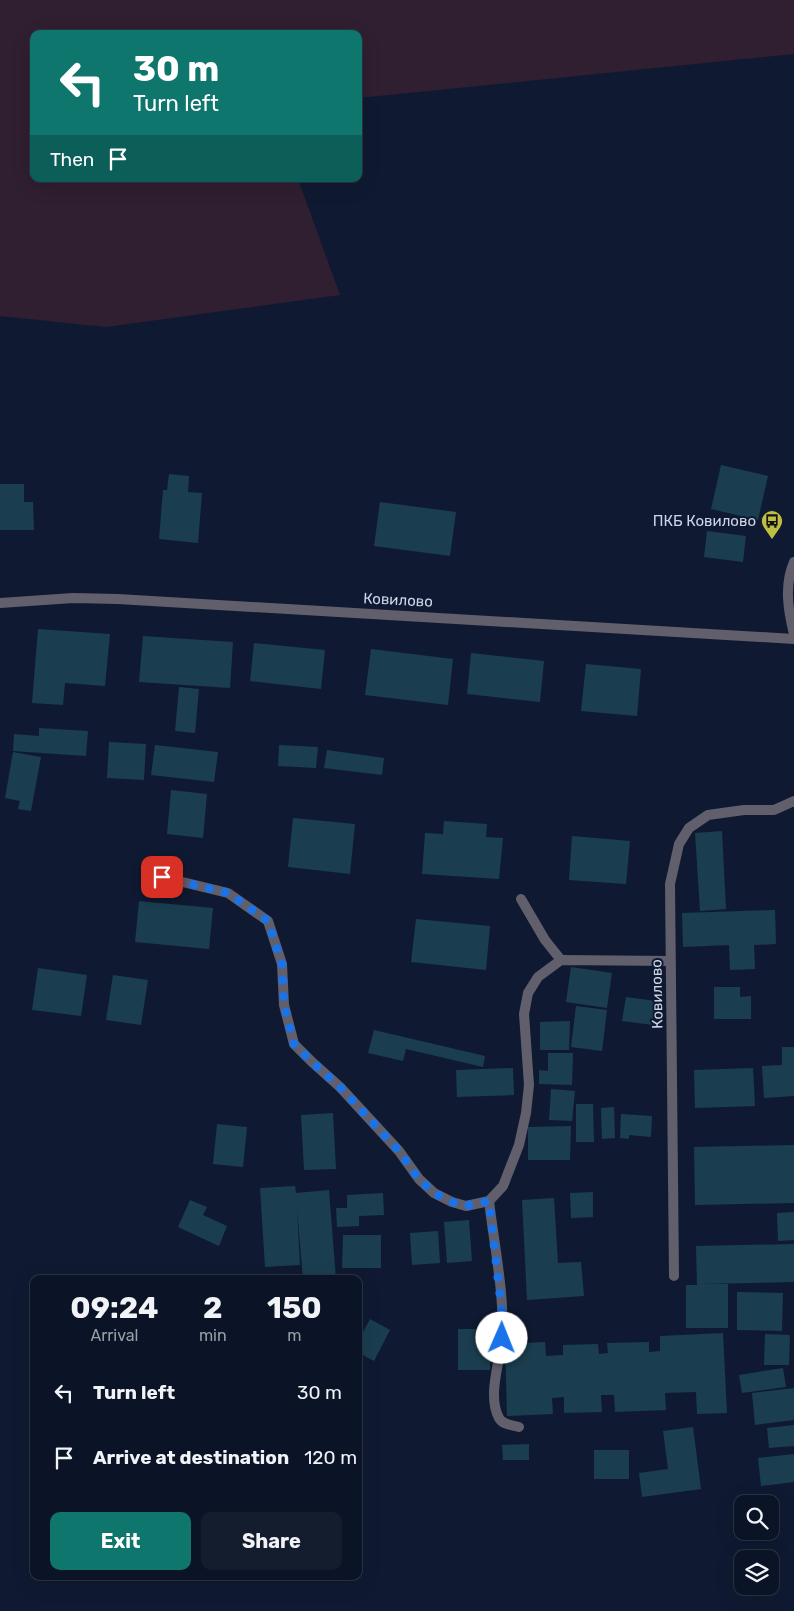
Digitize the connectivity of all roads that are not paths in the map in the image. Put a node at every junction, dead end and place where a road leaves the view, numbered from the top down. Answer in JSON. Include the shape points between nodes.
{"nodes":[{"id":1,"x":794,"y":562,"type":"edge"},
{"id":2,"x":0,"y":603,"type":"edge"},
{"id":3,"x":794,"y":634,"type":"edge"},
{"id":4,"x":794,"y":639,"type":"edge"},
{"id":5,"x":794,"y":801,"type":"edge"},
{"id":6,"x":162,"y":877,"type":"dead end"},
{"id":7,"x":521,"y":899,"type":"dead end"},
{"id":8,"x":561,"y":960,"type":"junction"},
{"id":9,"x":672,"y":961,"type":"junction"},
{"id":10,"x":489,"y":1201,"type":"junction"},
{"id":11,"x":674,"y":1276,"type":"dead end"},
{"id":12,"x":519,"y":1427,"type":"dead end"}],
"edges":[{"from":1,"to":3,"type":"street","via":[[787,593]]},
{"from":2,"to":4,"type":"street","name":"Ковилово","via":[[72,598],[118,599]]},
{"from":5,"to":9,"type":"street","name":"Ковилово","via":[[774,810],[708,815],[689,828],[679,844],[670,884]]},
{"from":6,"to":10,"type":"street","via":[[228,893],[268,921],[282,964],[284,1005],[294,1044],[340,1087],[434,1193],[466,1206]]},
{"from":7,"to":8,"type":"street"},
{"from":8,"to":9,"type":"street"},
{"from":8,"to":10,"type":"street","via":[[538,977],[528,993],[524,1014],[529,1085],[526,1114],[519,1145],[503,1186]]},
{"from":9,"to":11,"type":"street","name":"Ковилово"},
{"from":10,"to":12,"type":"street","via":[[502,1312],[502,1338],[494,1388],[496,1406],[499,1419]]}]}
